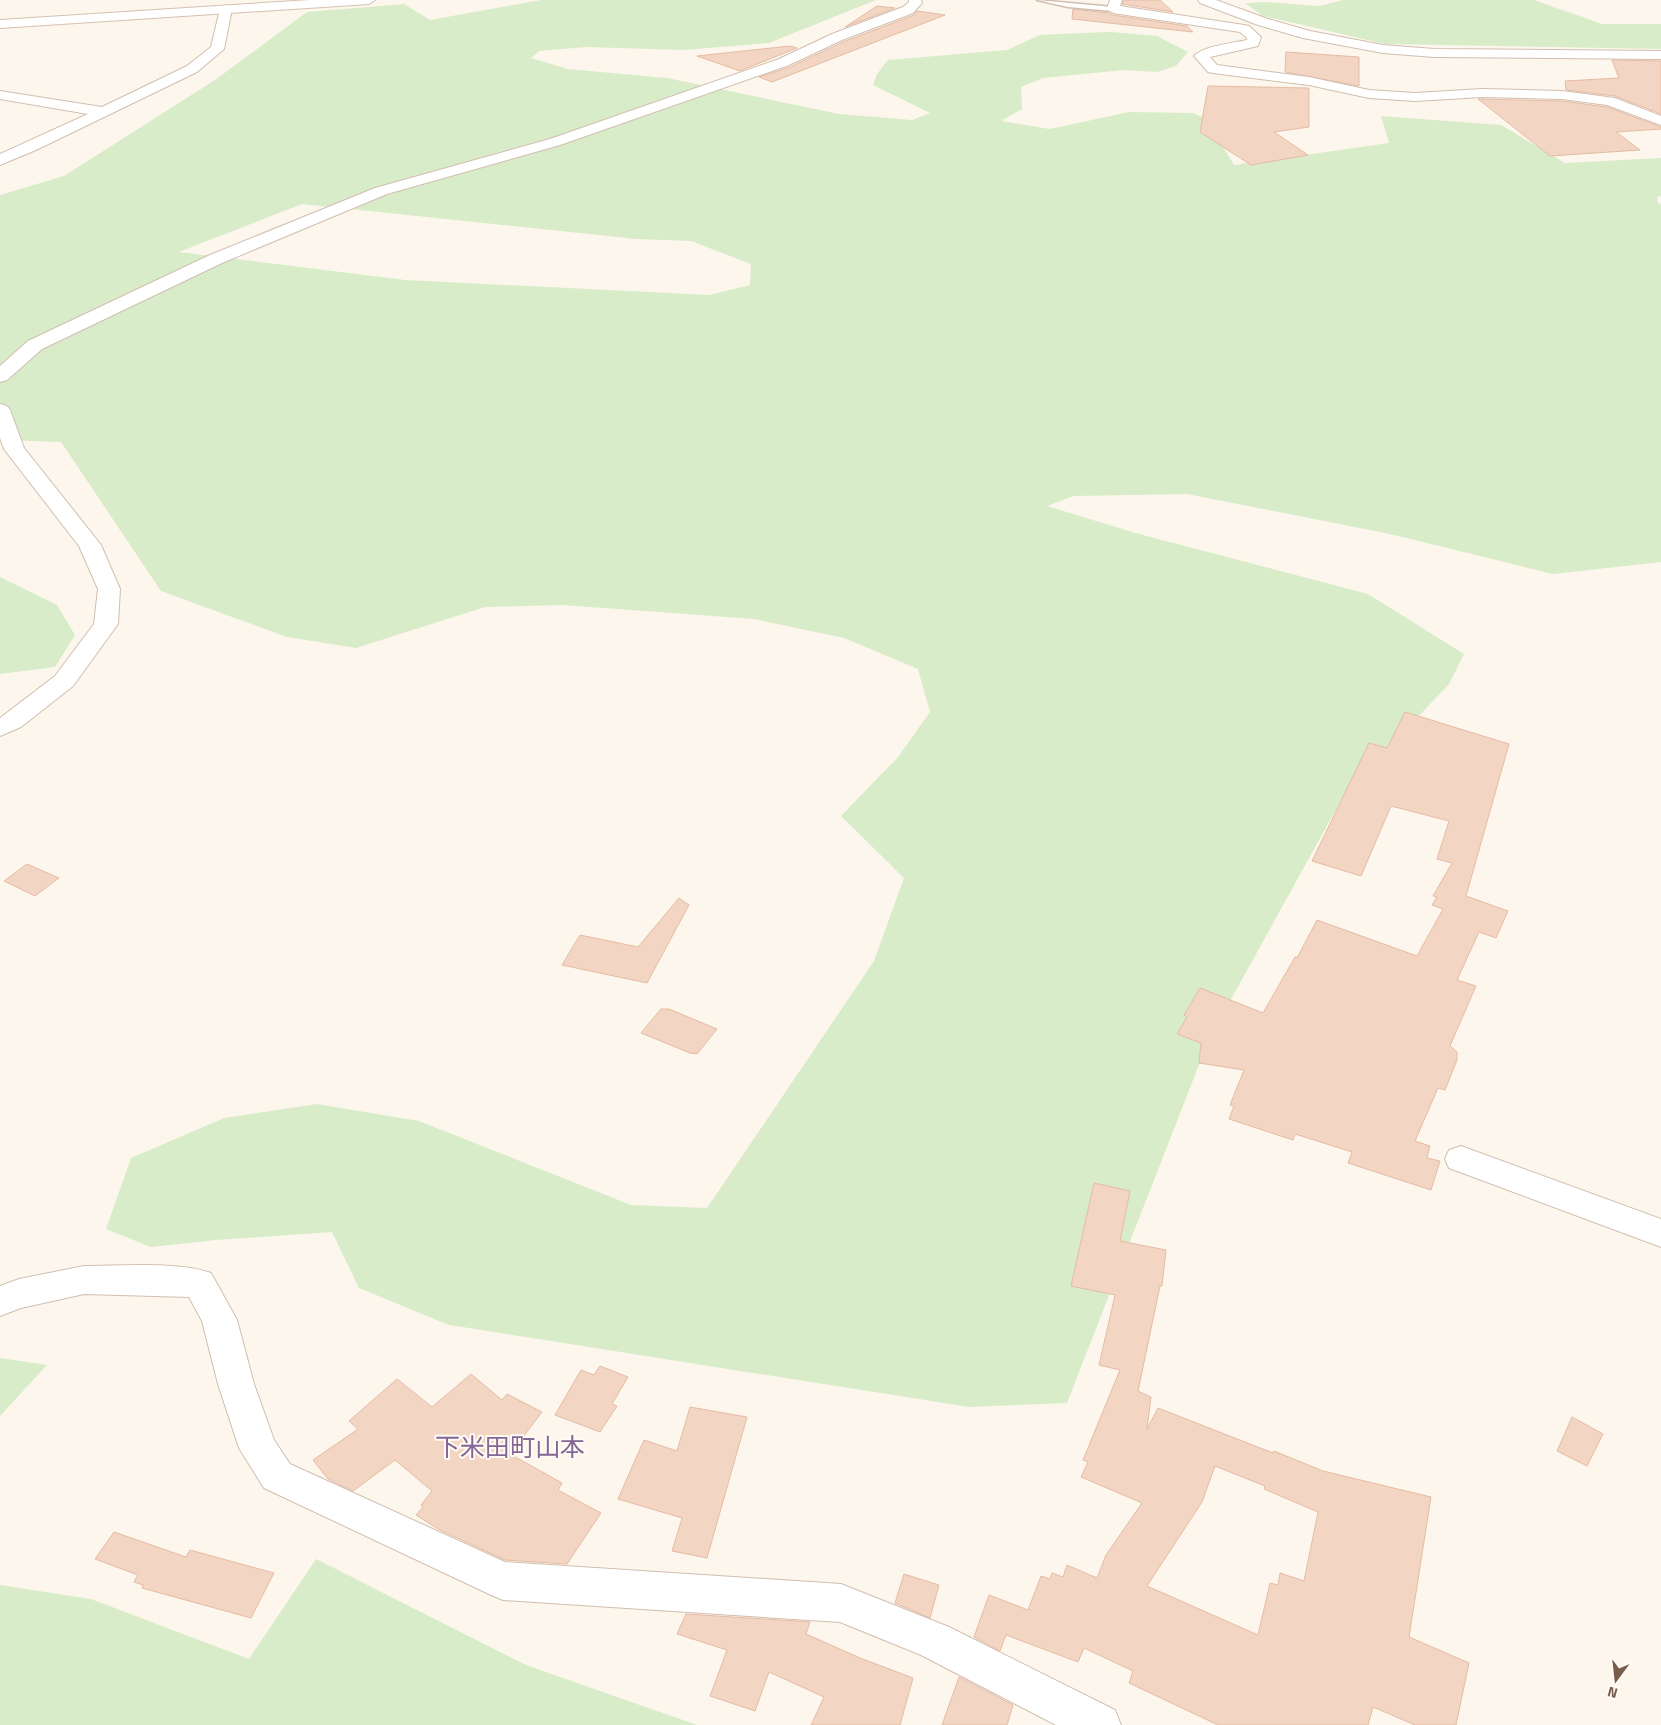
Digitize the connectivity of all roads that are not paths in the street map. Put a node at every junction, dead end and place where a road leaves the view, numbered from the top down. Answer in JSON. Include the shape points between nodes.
{"nodes":[{"id":1,"x":369,"y":0,"type":"edge"},
{"id":2,"x":915,"y":0,"type":"edge"},
{"id":3,"x":1040,"y":0,"type":"edge"},
{"id":4,"x":1204,"y":0,"type":"edge"},
{"id":5,"x":1115,"y":5,"type":"edge"},
{"id":6,"x":226,"y":9,"type":"junction"},
{"id":7,"x":0,"y":24,"type":"edge"},
{"id":8,"x":1592,"y":53,"type":"junction"},
{"id":9,"x":1661,"y":55,"type":"edge"},
{"id":10,"x":1612,"y":69,"type":"dead end"},
{"id":11,"x":0,"y":95,"type":"edge"},
{"id":12,"x":104,"y":112,"type":"junction"},
{"id":13,"x":1661,"y":121,"type":"edge"},
{"id":14,"x":0,"y":160,"type":"edge"},
{"id":15,"x":0,"y":376,"type":"edge"},
{"id":16,"x":0,"y":410,"type":"edge"},
{"id":17,"x":0,"y":728,"type":"edge"},
{"id":18,"x":1461,"y":1159,"type":"dead end"},
{"id":19,"x":1661,"y":1233,"type":"edge"},
{"id":20,"x":0,"y":1301,"type":"edge"},
{"id":21,"x":1100,"y":1725,"type":"edge"}],
"edges":[{"from":1,"to":6,"type":"street"},
{"from":2,"to":15,"type":"street","via":[[916,3],[908,10],[837,37],[784,62],[555,142],[381,191],[216,259],[35,345]]},
{"from":3,"to":5,"type":"lane","via":[[1068,5]]},
{"from":4,"to":8,"type":"street","via":[[1308,35],[1383,49],[1434,53]]},
{"from":5,"to":13,"type":"street","via":[[1225,25],[1244,30],[1254,37],[1253,43],[1201,56],[1213,69],[1309,81],[1369,94],[1415,97],[1482,93],[1585,97],[1610,102]]},
{"from":6,"to":7,"type":"street"},
{"from":6,"to":12,"type":"street","via":[[217,49],[192,70]]},
{"from":8,"to":9,"type":"street"},
{"from":8,"to":10,"type":"street","via":[[1600,63]]},
{"from":11,"to":12,"type":"street"},
{"from":12,"to":14,"type":"street"},
{"from":16,"to":17,"type":"street","via":[[14,450],[90,545],[109,589],[106,624],[64,681]]},
{"from":18,"to":19,"type":"street"},
{"from":20,"to":21,"type":"street","via":[[84,1280],[199,1283],[219,1320],[258,1448],[277,1476],[503,1581],[841,1603],[935,1641]]}]}
